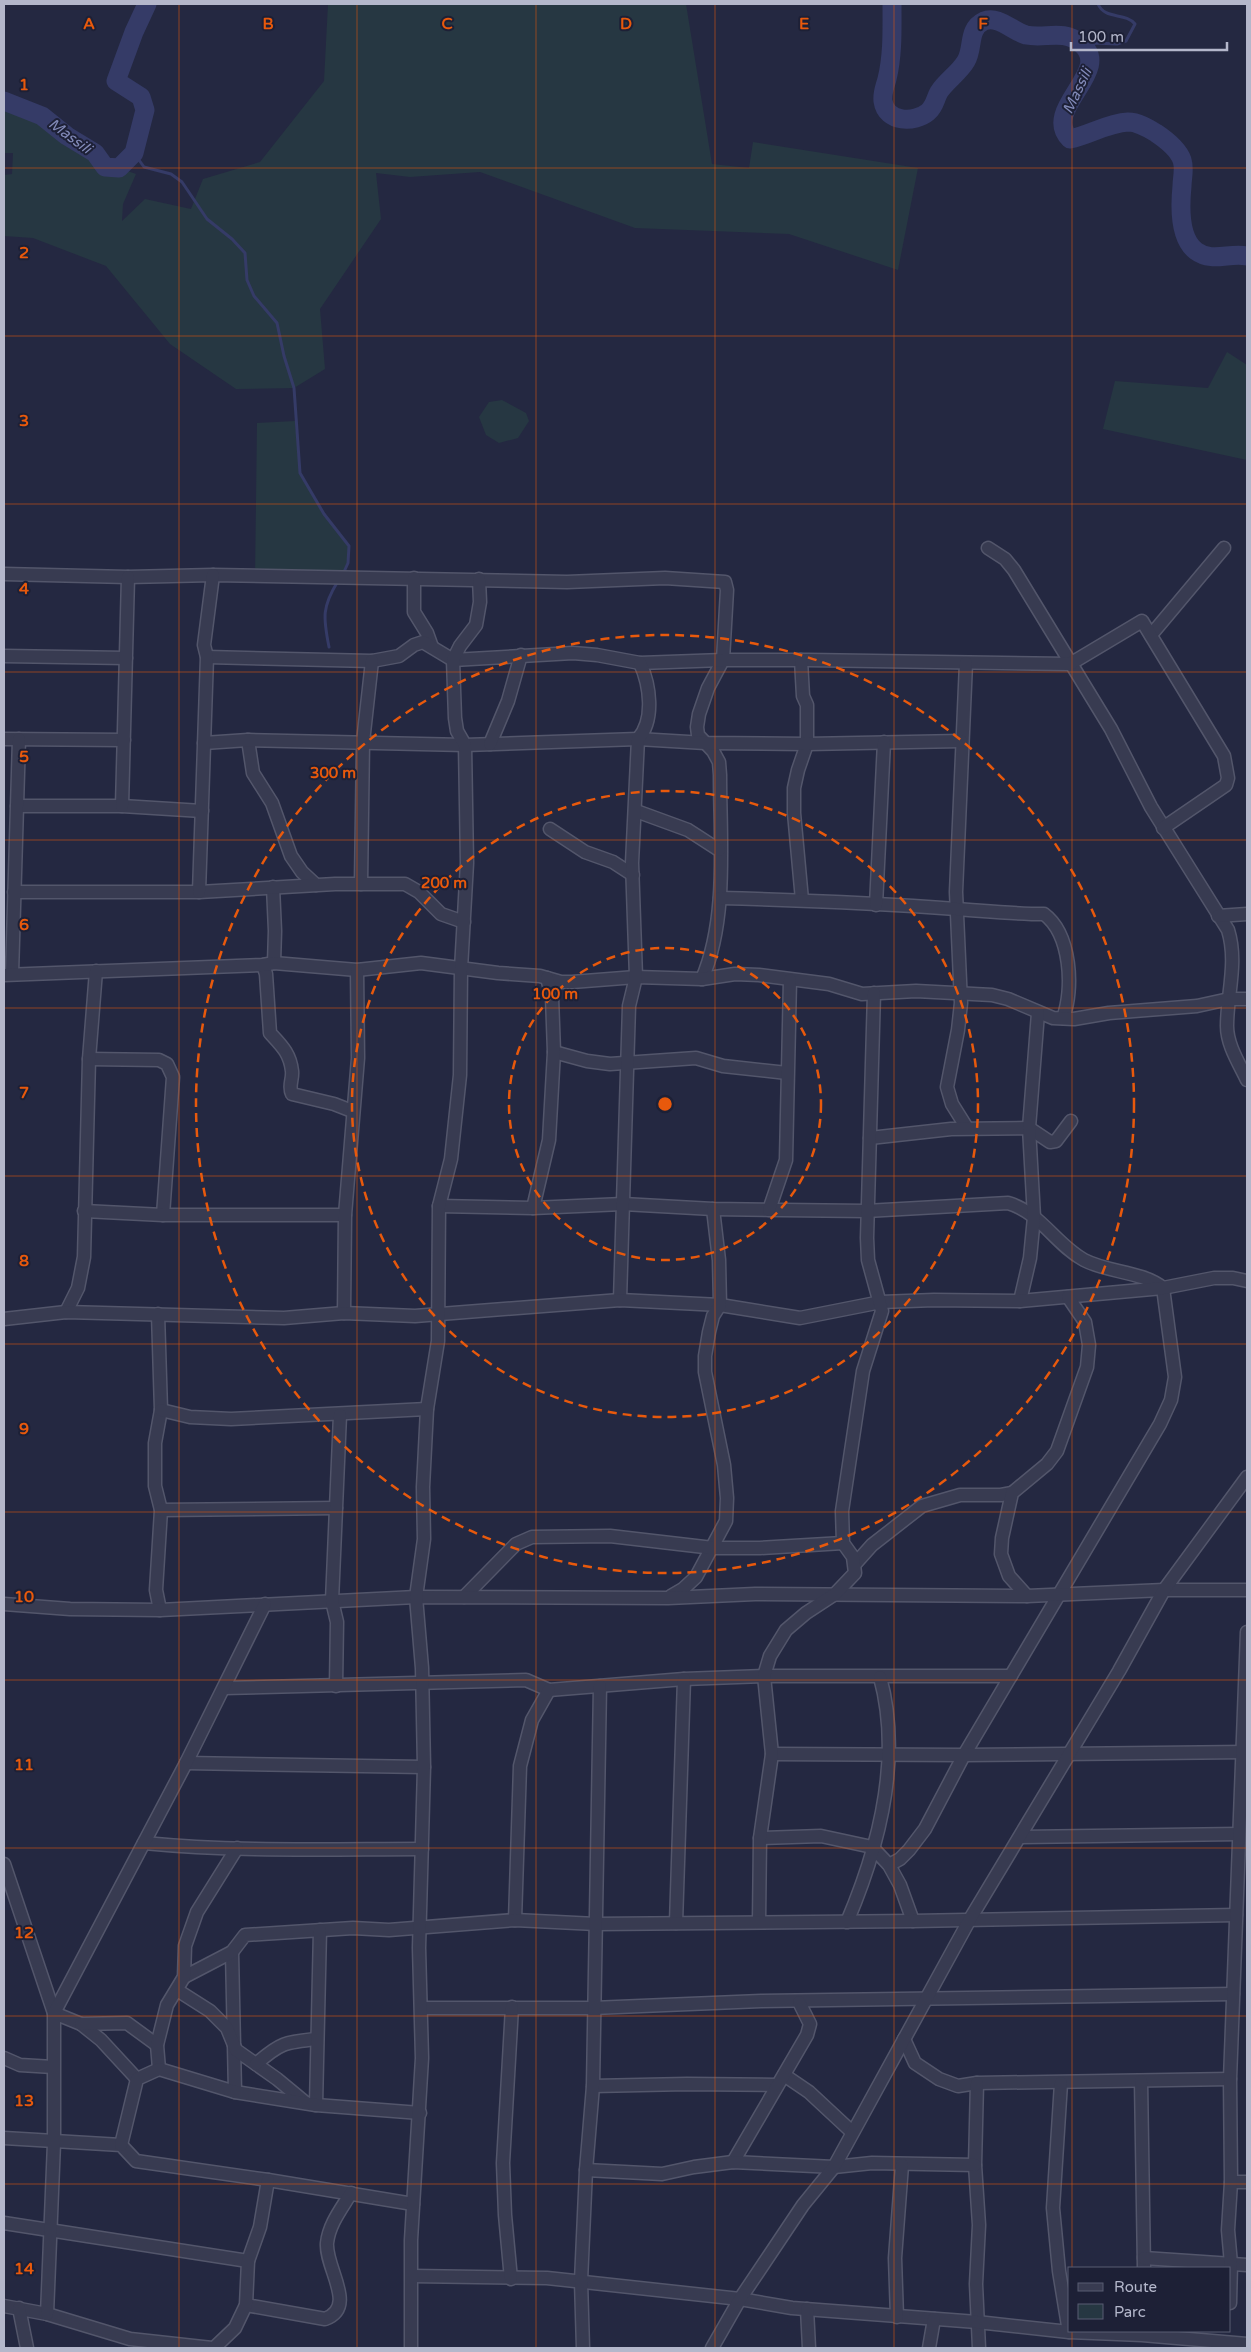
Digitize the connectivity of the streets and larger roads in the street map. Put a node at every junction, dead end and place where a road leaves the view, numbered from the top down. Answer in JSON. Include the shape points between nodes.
{"nodes":[{"id":1,"x":988,"y":548,"type":"dead end"},
{"id":2,"x":1224,"y":548,"type":"dead end"},
{"id":3,"x":4,"y":574,"type":"edge"},
{"id":4,"x":213,"y":575,"type":"junction"},
{"id":5,"x":128,"y":577,"type":"junction"},
{"id":6,"x":414,"y":578,"type":"junction"},
{"id":7,"x":479,"y":579,"type":"junction"},
{"id":8,"x":1151,"y":635,"type":"junction"},
{"id":9,"x":432,"y":647,"type":"junction"},
{"id":10,"x":521,"y":655,"type":"junction"},
{"id":11,"x":4,"y":656,"type":"edge"},
{"id":12,"x":207,"y":657,"type":"junction"},
{"id":13,"x":126,"y":658,"type":"junction"},
{"id":14,"x":453,"y":660,"type":"junction"},
{"id":15,"x":723,"y":660,"type":"junction"},
{"id":16,"x":801,"y":660,"type":"junction"},
{"id":17,"x":372,"y":662,"type":"junction"},
{"id":18,"x":640,"y":663,"type":"junction"},
{"id":19,"x":966,"y":663,"type":"junction"},
{"id":20,"x":1070,"y":664,"type":"junction"},
{"id":21,"x":4,"y":739,"type":"edge"},
{"id":22,"x":19,"y":739,"type":"junction"},
{"id":23,"x":638,"y":739,"type":"junction"},
{"id":24,"x":124,"y":740,"type":"junction"},
{"id":25,"x":248,"y":740,"type":"junction"},
{"id":26,"x":961,"y":741,"type":"junction"},
{"id":27,"x":363,"y":742,"type":"junction"},
{"id":28,"x":884,"y":742,"type":"junction"},
{"id":29,"x":204,"y":743,"type":"junction"},
{"id":30,"x":705,"y":743,"type":"junction"},
{"id":31,"x":490,"y":744,"type":"junction"},
{"id":32,"x":807,"y":744,"type":"junction"},
{"id":33,"x":465,"y":745,"type":"junction"},
{"id":34,"x":17,"y":806,"type":"junction"},
{"id":35,"x":122,"y":806,"type":"junction"},
{"id":36,"x":202,"y":811,"type":"junction"},
{"id":37,"x":636,"y":811,"type":"junction"},
{"id":38,"x":550,"y":828,"type":"dead end"},
{"id":39,"x":1163,"y":828,"type":"junction"},
{"id":40,"x":719,"y":850,"type":"junction"},
{"id":41,"x":10,"y":854,"type":"edge"},
{"id":42,"x":633,"y":875,"type":"junction"},
{"id":43,"x":361,"y":884,"type":"junction"},
{"id":44,"x":316,"y":885,"type":"junction"},
{"id":45,"x":273,"y":887,"type":"junction"},
{"id":46,"x":14,"y":892,"type":"junction"},
{"id":47,"x":199,"y":892,"type":"junction"},
{"id":48,"x":720,"y":898,"type":"junction"},
{"id":49,"x":802,"y":900,"type":"junction"},
{"id":50,"x":876,"y":905,"type":"junction"},
{"id":51,"x":957,"y":909,"type":"junction"},
{"id":52,"x":1247,"y":914,"type":"edge"},
{"id":53,"x":1218,"y":916,"type":"junction"},
{"id":54,"x":464,"y":922,"type":"junction"},
{"id":55,"x":268,"y":964,"type":"junction"},
{"id":56,"x":461,"y":969,"type":"junction"},
{"id":57,"x":357,"y":970,"type":"junction"},
{"id":58,"x":96,"y":971,"type":"junction"},
{"id":59,"x":8,"y":975,"type":"edge"},
{"id":60,"x":636,"y":977,"type":"junction"},
{"id":61,"x":547,"y":978,"type":"junction"},
{"id":62,"x":702,"y":979,"type":"junction"},
{"id":63,"x":790,"y":980,"type":"junction"},
{"id":64,"x":961,"y":992,"type":"junction"},
{"id":65,"x":874,"y":993,"type":"junction"},
{"id":66,"x":1229,"y":999,"type":"junction"},
{"id":67,"x":1247,"y":999,"type":"edge"},
{"id":68,"x":1038,"y":1013,"type":"junction"},
{"id":69,"x":1063,"y":1018,"type":"junction"},
{"id":70,"x":554,"y":1052,"type":"junction"},
{"id":71,"x":89,"y":1059,"type":"junction"},
{"id":72,"x":627,"y":1064,"type":"junction"},
{"id":73,"x":787,"y":1072,"type":"junction"},
{"id":74,"x":1247,"y":1080,"type":"edge"},
{"id":75,"x":352,"y":1112,"type":"junction"},
{"id":76,"x":1071,"y":1121,"type":"dead end"},
{"id":77,"x":967,"y":1128,"type":"junction"},
{"id":78,"x":1029,"y":1128,"type":"junction"},
{"id":79,"x":870,"y":1138,"type":"junction"},
{"id":80,"x":623,"y":1204,"type":"junction"},
{"id":81,"x":438,"y":1206,"type":"junction"},
{"id":82,"x":533,"y":1208,"type":"junction"},
{"id":83,"x":713,"y":1209,"type":"junction"},
{"id":84,"x":769,"y":1210,"type":"junction"},
{"id":85,"x":84,"y":1211,"type":"junction"},
{"id":86,"x":866,"y":1212,"type":"junction"},
{"id":87,"x":163,"y":1215,"type":"junction"},
{"id":88,"x":345,"y":1215,"type":"junction"},
{"id":89,"x":1034,"y":1217,"type":"junction"},
{"id":90,"x":1247,"y":1282,"type":"edge"},
{"id":91,"x":1164,"y":1288,"type":"junction"},
{"id":92,"x":1068,"y":1297,"type":"junction"},
{"id":93,"x":620,"y":1300,"type":"junction"},
{"id":94,"x":1020,"y":1301,"type":"junction"},
{"id":95,"x":880,"y":1302,"type":"junction"},
{"id":96,"x":720,"y":1305,"type":"junction"},
{"id":97,"x":66,"y":1312,"type":"junction"},
{"id":98,"x":344,"y":1313,"type":"junction"},
{"id":99,"x":439,"y":1313,"type":"junction"},
{"id":100,"x":158,"y":1314,"type":"junction"},
{"id":101,"x":4,"y":1319,"type":"edge"},
{"id":102,"x":427,"y":1409,"type":"junction"},
{"id":103,"x":161,"y":1410,"type":"junction"},
{"id":104,"x":340,"y":1414,"type":"junction"},
{"id":105,"x":1247,"y":1477,"type":"edge"},
{"id":106,"x":1012,"y":1493,"type":"junction"},
{"id":107,"x":336,"y":1508,"type":"junction"},
{"id":108,"x":161,"y":1510,"type":"junction"},
{"id":109,"x":843,"y":1543,"type":"junction"},
{"id":110,"x":713,"y":1548,"type":"junction"},
{"id":111,"x":855,"y":1564,"type":"junction"},
{"id":112,"x":1164,"y":1590,"type":"junction"},
{"id":113,"x":1247,"y":1590,"type":"edge"},
{"id":114,"x":1060,"y":1593,"type":"junction"},
{"id":115,"x":835,"y":1594,"type":"junction"},
{"id":116,"x":1027,"y":1596,"type":"junction"},
{"id":117,"x":416,"y":1597,"type":"junction"},
{"id":118,"x":464,"y":1597,"type":"junction"},
{"id":119,"x":668,"y":1598,"type":"junction"},
{"id":120,"x":332,"y":1601,"type":"junction"},
{"id":121,"x":4,"y":1604,"type":"edge"},
{"id":122,"x":264,"y":1604,"type":"junction"},
{"id":123,"x":160,"y":1610,"type":"junction"},
{"id":124,"x":1247,"y":1632,"type":"edge"},
{"id":125,"x":764,"y":1676,"type":"junction"},
{"id":126,"x":1011,"y":1676,"type":"junction"},
{"id":127,"x":880,"y":1677,"type":"junction"},
{"id":128,"x":684,"y":1679,"type":"junction"},
{"id":129,"x":423,"y":1683,"type":"junction"},
{"id":130,"x":336,"y":1686,"type":"junction"},
{"id":131,"x":600,"y":1686,"type":"junction"},
{"id":132,"x":224,"y":1688,"type":"junction"},
{"id":133,"x":549,"y":1690,"type":"junction"},
{"id":134,"x":1245,"y":1752,"type":"edge"},
{"id":135,"x":1070,"y":1753,"type":"junction"},
{"id":136,"x":772,"y":1754,"type":"junction"},
{"id":137,"x":888,"y":1755,"type":"junction"},
{"id":138,"x":964,"y":1755,"type":"junction"},
{"id":139,"x":186,"y":1763,"type":"junction"},
{"id":140,"x":424,"y":1767,"type":"junction"},
{"id":141,"x":1239,"y":1834,"type":"junction"},
{"id":142,"x":1021,"y":1837,"type":"junction"},
{"id":143,"x":760,"y":1838,"type":"junction"},
{"id":144,"x":144,"y":1842,"type":"junction"},
{"id":145,"x":872,"y":1847,"type":"junction"},
{"id":146,"x":237,"y":1848,"type":"junction"},
{"id":147,"x":422,"y":1849,"type":"junction"},
{"id":148,"x":4,"y":1864,"type":"edge"},
{"id":149,"x":889,"y":1865,"type":"junction"},
{"id":150,"x":1236,"y":1915,"type":"junction"},
{"id":151,"x":970,"y":1919,"type":"junction"},
{"id":152,"x":515,"y":1920,"type":"junction"},
{"id":153,"x":912,"y":1921,"type":"junction"},
{"id":154,"x":759,"y":1922,"type":"junction"},
{"id":155,"x":847,"y":1922,"type":"junction"},
{"id":156,"x":676,"y":1923,"type":"junction"},
{"id":157,"x":596,"y":1924,"type":"junction"},
{"id":158,"x":420,"y":1927,"type":"junction"},
{"id":159,"x":320,"y":1930,"type":"junction"},
{"id":160,"x":232,"y":1952,"type":"junction"},
{"id":161,"x":184,"y":1977,"type":"junction"},
{"id":162,"x":176,"y":1990,"type":"junction"},
{"id":163,"x":1233,"y":1994,"type":"junction"},
{"id":164,"x":924,"y":1999,"type":"junction"},
{"id":165,"x":799,"y":2002,"type":"junction"},
{"id":166,"x":512,"y":2007,"type":"junction"},
{"id":167,"x":422,"y":2008,"type":"junction"},
{"id":168,"x":593,"y":2008,"type":"junction"},
{"id":169,"x":54,"y":2013,"type":"junction"},
{"id":170,"x":81,"y":2024,"type":"junction"},
{"id":171,"x":317,"y":2039,"type":"junction"},
{"id":172,"x":904,"y":2039,"type":"junction"},
{"id":173,"x":157,"y":2045,"type":"junction"},
{"id":174,"x":236,"y":2050,"type":"junction"},
{"id":175,"x":4,"y":2058,"type":"edge"},
{"id":176,"x":256,"y":2064,"type":"junction"},
{"id":177,"x":53,"y":2067,"type":"junction"},
{"id":178,"x":159,"y":2069,"type":"junction"},
{"id":179,"x":137,"y":2079,"type":"junction"},
{"id":180,"x":1230,"y":2079,"type":"junction"},
{"id":181,"x":780,"y":2080,"type":"junction"},
{"id":182,"x":1141,"y":2081,"type":"junction"},
{"id":183,"x":977,"y":2083,"type":"junction"},
{"id":184,"x":1061,"y":2083,"type":"junction"},
{"id":185,"x":593,"y":2086,"type":"junction"},
{"id":186,"x":236,"y":2092,"type":"junction"},
{"id":187,"x":311,"y":2104,"type":"junction"},
{"id":188,"x":420,"y":2113,"type":"junction"},
{"id":189,"x":852,"y":2132,"type":"junction"},
{"id":190,"x":4,"y":2138,"type":"edge"},
{"id":191,"x":54,"y":2143,"type":"junction"},
{"id":192,"x":121,"y":2145,"type":"junction"},
{"id":193,"x":733,"y":2162,"type":"junction"},
{"id":194,"x":902,"y":2165,"type":"junction"},
{"id":195,"x":975,"y":2165,"type":"junction"},
{"id":196,"x":834,"y":2167,"type":"junction"},
{"id":197,"x":586,"y":2170,"type":"junction"},
{"id":198,"x":268,"y":2180,"type":"junction"},
{"id":199,"x":1232,"y":2182,"type":"junction"},
{"id":200,"x":1247,"y":2182,"type":"edge"},
{"id":201,"x":351,"y":2193,"type":"junction"},
{"id":202,"x":413,"y":2204,"type":"junction"},
{"id":203,"x":4,"y":2223,"type":"edge"},
{"id":204,"x":51,"y":2230,"type":"junction"},
{"id":205,"x":248,"y":2261,"type":"junction"},
{"id":206,"x":1144,"y":2263,"type":"edge"},
{"id":207,"x":1231,"y":2264,"type":"junction"},
{"id":208,"x":1247,"y":2265,"type":"edge"},
{"id":209,"x":1231,"y":2267,"type":"edge"},
{"id":210,"x":412,"y":2276,"type":"junction"},
{"id":211,"x":510,"y":2279,"type":"junction"},
{"id":212,"x":581,"y":2281,"type":"junction"},
{"id":213,"x":740,"y":2299,"type":"junction"},
{"id":214,"x":246,"y":2305,"type":"junction"},
{"id":215,"x":4,"y":2306,"type":"edge"},
{"id":216,"x":19,"y":2308,"type":"junction"},
{"id":217,"x":807,"y":2309,"type":"junction"},
{"id":218,"x":47,"y":2314,"type":"junction"},
{"id":219,"x":897,"y":2317,"type":"junction"},
{"id":220,"x":934,"y":2319,"type":"junction"},
{"id":221,"x":977,"y":2322,"type":"junction"},
{"id":222,"x":1068,"y":2332,"type":"junction"},
{"id":223,"x":1142,"y":2333,"type":"edge"},
{"id":224,"x":1224,"y":2340,"type":"edge"},
{"id":225,"x":1247,"y":2344,"type":"edge"},
{"id":226,"x":27,"y":2348,"type":"edge"},
{"id":227,"x":213,"y":2348,"type":"edge"},
{"id":228,"x":411,"y":2348,"type":"edge"},
{"id":229,"x":583,"y":2348,"type":"edge"},
{"id":230,"x":712,"y":2348,"type":"edge"},
{"id":231,"x":809,"y":2348,"type":"edge"},
{"id":232,"x":929,"y":2348,"type":"edge"},
{"id":233,"x":979,"y":2348,"type":"edge"}],
"edges":[{"from":1,"to":20,"type":"street","via":[[1005,559],[1014,570]]},
{"from":2,"to":8,"type":"street"},
{"from":3,"to":5,"type":"street"},
{"from":4,"to":5,"type":"street"},
{"from":4,"to":6,"type":"street"},
{"from":4,"to":12,"type":"street","via":[[204,645]]},
{"from":5,"to":13,"type":"street"},
{"from":6,"to":7,"type":"street"},
{"from":6,"to":9,"type":"street","via":[[414,612]]},
{"from":7,"to":14,"type":"street","via":[[476,625]]},
{"from":7,"to":15,"type":"street","via":[[580,582],[665,578],[723,581],[727,590]]},
{"from":8,"to":20,"type":"street","via":[[1142,621]]},
{"from":8,"to":39,"type":"street","via":[[1224,756],[1228,778],[1226,785]]},
{"from":9,"to":14,"type":"street"},
{"from":9,"to":17,"type":"street","via":[[418,643],[400,656]]},
{"from":10,"to":14,"type":"street"},
{"from":10,"to":18,"type":"street","via":[[584,653]]},
{"from":10,"to":31,"type":"street","via":[[508,701]]},
{"from":11,"to":13,"type":"street"},
{"from":12,"to":17,"type":"street"},
{"from":12,"to":29,"type":"street"},
{"from":13,"to":24,"type":"street"},
{"from":14,"to":33,"type":"street","via":[[455,718]]},
{"from":15,"to":16,"type":"street"},
{"from":15,"to":18,"type":"street"},
{"from":15,"to":30,"type":"street","via":[[699,714],[698,735]]},
{"from":16,"to":19,"type":"street"},
{"from":16,"to":32,"type":"street","via":[[803,696],[807,704]]},
{"from":17,"to":27,"type":"street"},
{"from":18,"to":23,"type":"street","via":[[646,676],[648,713],[647,725]]},
{"from":19,"to":20,"type":"street"},
{"from":19,"to":26,"type":"street"},
{"from":20,"to":39,"type":"street","via":[[1111,729]]},
{"from":21,"to":22,"type":"street"},
{"from":22,"to":24,"type":"street"},
{"from":22,"to":34,"type":"street"},
{"from":23,"to":30,"type":"street"},
{"from":23,"to":31,"type":"street"},
{"from":23,"to":37,"type":"street"},
{"from":24,"to":35,"type":"street"},
{"from":25,"to":27,"type":"street"},
{"from":25,"to":29,"type":"street"},
{"from":25,"to":44,"type":"street","via":[[253,773],[272,803],[291,856]]},
{"from":26,"to":28,"type":"street"},
{"from":26,"to":51,"type":"street"},
{"from":27,"to":33,"type":"street"},
{"from":27,"to":43,"type":"street"},
{"from":28,"to":32,"type":"street"},
{"from":28,"to":50,"type":"street"},
{"from":29,"to":36,"type":"street"},
{"from":30,"to":32,"type":"street"},
{"from":30,"to":40,"type":"street","via":[[719,762]]},
{"from":31,"to":33,"type":"street"},
{"from":32,"to":49,"type":"street","via":[[794,788]]},
{"from":33,"to":54,"type":"street","via":[[467,863]]},
{"from":34,"to":35,"type":"street"},
{"from":34,"to":41,"type":"street"},
{"from":35,"to":36,"type":"street"},
{"from":36,"to":47,"type":"street"},
{"from":37,"to":40,"type":"street","via":[[688,830]]},
{"from":37,"to":42,"type":"street"},
{"from":38,"to":42,"type":"street","via":[[585,852],[614,862]]},
{"from":39,"to":53,"type":"street"},
{"from":40,"to":48,"type":"street"},
{"from":41,"to":46,"type":"street"},
{"from":42,"to":60,"type":"street"},
{"from":43,"to":44,"type":"street"},
{"from":43,"to":54,"type":"street","via":[[405,884],[419,892],[441,914]]},
{"from":44,"to":45,"type":"street"},
{"from":45,"to":47,"type":"street"},
{"from":45,"to":55,"type":"street","via":[[275,931]]},
{"from":46,"to":47,"type":"street"},
{"from":46,"to":59,"type":"street"},
{"from":48,"to":49,"type":"street"},
{"from":48,"to":62,"type":"street","via":[[714,949]]},
{"from":49,"to":50,"type":"street"},
{"from":50,"to":51,"type":"street"},
{"from":51,"to":64,"type":"street"},
{"from":51,"to":69,"type":"street","via":[[1044,914],[1050,918],[1062,938],[1069,974]]},
{"from":52,"to":53,"type":"street"},
{"from":53,"to":66,"type":"street","via":[[1232,942]]},
{"from":54,"to":56,"type":"street"},
{"from":55,"to":57,"type":"street"},
{"from":55,"to":58,"type":"street"},
{"from":55,"to":75,"type":"street","via":[[270,1032],[288,1055],[292,1094]]},
{"from":56,"to":57,"type":"street","via":[[420,964]]},
{"from":56,"to":61,"type":"street"},
{"from":56,"to":81,"type":"street","via":[[460,1075],[451,1159]]},
{"from":57,"to":75,"type":"street","via":[[358,1058]]},
{"from":58,"to":59,"type":"street"},
{"from":58,"to":71,"type":"street"},
{"from":60,"to":61,"type":"street","via":[[572,982]]},
{"from":60,"to":62,"type":"street"},
{"from":60,"to":72,"type":"street","via":[[629,1006]]},
{"from":61,"to":70,"type":"street","via":[[552,996]]},
{"from":62,"to":63,"type":"street","via":[[759,974]]},
{"from":63,"to":65,"type":"street","via":[[829,984],[862,994]]},
{"from":63,"to":73,"type":"street"},
{"from":64,"to":65,"type":"street"},
{"from":64,"to":68,"type":"street","via":[[1008,999]]},
{"from":64,"to":77,"type":"street","via":[[958,1030],[947,1087],[952,1104]]},
{"from":65,"to":79,"type":"street"},
{"from":66,"to":67,"type":"street"},
{"from":66,"to":69,"type":"street","via":[[1197,1006]]},
{"from":66,"to":74,"type":"street","via":[[1228,1037]]},
{"from":68,"to":69,"type":"street"},
{"from":68,"to":78,"type":"street"},
{"from":70,"to":72,"type":"street","via":[[587,1062]]},
{"from":70,"to":82,"type":"street","via":[[549,1140]]},
{"from":71,"to":85,"type":"street"},
{"from":71,"to":87,"type":"street","via":[[159,1060],[168,1064],[173,1077]]},
{"from":72,"to":73,"type":"street","via":[[696,1058],[723,1066]]},
{"from":72,"to":80,"type":"street"},
{"from":73,"to":84,"type":"street","via":[[786,1160]]},
{"from":75,"to":88,"type":"street"},
{"from":76,"to":78,"type":"street","via":[[1056,1141],[1050,1142]]},
{"from":77,"to":78,"type":"street"},
{"from":77,"to":79,"type":"street"},
{"from":78,"to":89,"type":"street"},
{"from":79,"to":86,"type":"street"},
{"from":80,"to":82,"type":"street"},
{"from":80,"to":83,"type":"street"},
{"from":80,"to":93,"type":"street"},
{"from":81,"to":82,"type":"street"},
{"from":81,"to":99,"type":"street"},
{"from":83,"to":84,"type":"street"},
{"from":83,"to":96,"type":"street"},
{"from":84,"to":86,"type":"street"},
{"from":85,"to":87,"type":"street"},
{"from":85,"to":97,"type":"street","via":[[84,1257],[78,1288]]},
{"from":86,"to":89,"type":"street","via":[[998,1203],[1019,1206]]},
{"from":86,"to":95,"type":"street","via":[[868,1260]]},
{"from":87,"to":88,"type":"street"},
{"from":88,"to":98,"type":"street"},
{"from":89,"to":91,"type":"street","via":[[1084,1260],[1107,1270],[1151,1280]]},
{"from":89,"to":94,"type":"street","via":[[1030,1258]]},
{"from":90,"to":91,"type":"street","via":[[1214,1278]]},
{"from":91,"to":92,"type":"street"},
{"from":91,"to":114,"type":"street","via":[[1175,1377],[1171,1400],[1144,1454]]},
{"from":92,"to":94,"type":"street"},
{"from":92,"to":106,"type":"street","via":[[1085,1322],[1089,1345],[1087,1367],[1057,1451]]},
{"from":93,"to":96,"type":"street"},
{"from":93,"to":99,"type":"street"},
{"from":94,"to":95,"type":"street"},
{"from":95,"to":96,"type":"street","via":[[800,1318]]},
{"from":95,"to":109,"type":"street","via":[[882,1312],[867,1353],[858,1403],[842,1511]]},
{"from":96,"to":110,"type":"street","via":[[713,1316],[705,1356],[727,1498],[726,1521]]},
{"from":97,"to":100,"type":"street"},
{"from":97,"to":101,"type":"street"},
{"from":98,"to":99,"type":"street","via":[[415,1316]]},
{"from":98,"to":100,"type":"street","via":[[284,1318]]},
{"from":99,"to":102,"type":"street"},
{"from":100,"to":103,"type":"street"},
{"from":102,"to":104,"type":"street"},
{"from":102,"to":117,"type":"street","via":[[424,1539]]},
{"from":103,"to":104,"type":"street","via":[[190,1418],[232,1419]]},
{"from":103,"to":108,"type":"street","via":[[155,1443],[155,1486]]},
{"from":104,"to":107,"type":"street"},
{"from":105,"to":112,"type":"street"},
{"from":106,"to":111,"type":"street","via":[[960,1495],[922,1506],[872,1545]]},
{"from":106,"to":116,"type":"street","via":[[1005,1515],[1001,1554],[1009,1576]]},
{"from":107,"to":108,"type":"street"},
{"from":107,"to":120,"type":"street"},
{"from":108,"to":123,"type":"street","via":[[156,1590]]},
{"from":109,"to":110,"type":"street"},
{"from":109,"to":111,"type":"street"},
{"from":110,"to":118,"type":"street","via":[[610,1536],[532,1537],[516,1544]]},
{"from":110,"to":119,"type":"street","via":[[696,1577]]},
{"from":111,"to":115,"type":"street","via":[[855,1573]]},
{"from":112,"to":113,"type":"street"},
{"from":112,"to":114,"type":"street"},
{"from":112,"to":135,"type":"street"},
{"from":114,"to":116,"type":"street"},
{"from":114,"to":126,"type":"street"},
{"from":115,"to":116,"type":"street"},
{"from":115,"to":119,"type":"street"},
{"from":115,"to":125,"type":"street","via":[[786,1630],[770,1656]]},
{"from":117,"to":118,"type":"street"},
{"from":117,"to":120,"type":"street"},
{"from":117,"to":129,"type":"street"},
{"from":118,"to":119,"type":"street"},
{"from":120,"to":122,"type":"street"},
{"from":120,"to":130,"type":"street","via":[[337,1622]]},
{"from":121,"to":123,"type":"street"},
{"from":122,"to":123,"type":"street"},
{"from":122,"to":132,"type":"street"},
{"from":124,"to":134,"type":"street"},
{"from":125,"to":127,"type":"street"},
{"from":125,"to":128,"type":"street"},
{"from":125,"to":136,"type":"street"},
{"from":126,"to":127,"type":"street"},
{"from":126,"to":138,"type":"street"},
{"from":127,"to":137,"type":"street","via":[[887,1703]]},
{"from":128,"to":131,"type":"street"},
{"from":128,"to":156,"type":"street"},
{"from":129,"to":130,"type":"street"},
{"from":129,"to":133,"type":"street","via":[[526,1680]]},
{"from":129,"to":140,"type":"street"},
{"from":130,"to":132,"type":"street"},
{"from":131,"to":133,"type":"street"},
{"from":131,"to":157,"type":"street"},
{"from":132,"to":139,"type":"street"},
{"from":133,"to":152,"type":"street","via":[[532,1720],[520,1766]]},
{"from":134,"to":135,"type":"street"},
{"from":134,"to":141,"type":"street"},
{"from":135,"to":138,"type":"street"},
{"from":135,"to":142,"type":"street"},
{"from":136,"to":137,"type":"street"},
{"from":136,"to":143,"type":"street"},
{"from":137,"to":138,"type":"street"},
{"from":137,"to":145,"type":"street","via":[[883,1803]]},
{"from":138,"to":149,"type":"street","via":[[925,1829],[900,1859]]},
{"from":139,"to":140,"type":"street"},
{"from":139,"to":144,"type":"street"},
{"from":140,"to":147,"type":"street"},
{"from":141,"to":142,"type":"street"},
{"from":141,"to":150,"type":"street"},
{"from":142,"to":151,"type":"street"},
{"from":143,"to":145,"type":"street","via":[[821,1836]]},
{"from":143,"to":154,"type":"street"},
{"from":144,"to":146,"type":"street"},
{"from":144,"to":169,"type":"street"},
{"from":145,"to":149,"type":"street"},
{"from":145,"to":155,"type":"street","via":[[865,1880]]},
{"from":146,"to":147,"type":"street"},
{"from":146,"to":161,"type":"street","via":[[197,1912],[185,1946]]},
{"from":147,"to":158,"type":"street"},
{"from":148,"to":169,"type":"street"},
{"from":149,"to":153,"type":"street","via":[[900,1884]]},
{"from":150,"to":151,"type":"street"},
{"from":150,"to":163,"type":"street"},
{"from":151,"to":153,"type":"street"},
{"from":151,"to":164,"type":"street"},
{"from":152,"to":157,"type":"street"},
{"from":152,"to":158,"type":"street"},
{"from":153,"to":155,"type":"street"},
{"from":154,"to":155,"type":"street"},
{"from":154,"to":156,"type":"street"},
{"from":156,"to":157,"type":"street"},
{"from":157,"to":168,"type":"street"},
{"from":158,"to":159,"type":"street"},
{"from":158,"to":167,"type":"street"},
{"from":159,"to":160,"type":"street","via":[[245,1935]]},
{"from":159,"to":171,"type":"street"},
{"from":160,"to":161,"type":"street"},
{"from":160,"to":174,"type":"street"},
{"from":161,"to":162,"type":"street"},
{"from":162,"to":173,"type":"street","via":[[167,2005]]},
{"from":162,"to":174,"type":"street","via":[[210,2011],[227,2028]]},
{"from":163,"to":164,"type":"street"},
{"from":163,"to":180,"type":"street"},
{"from":164,"to":165,"type":"street"},
{"from":164,"to":172,"type":"street"},
{"from":165,"to":168,"type":"street"},
{"from":165,"to":181,"type":"street","via":[[810,2026]]},
{"from":166,"to":167,"type":"street"},
{"from":166,"to":168,"type":"street"},
{"from":166,"to":211,"type":"street","via":[[504,2163]]},
{"from":167,"to":188,"type":"street"},
{"from":168,"to":185,"type":"street"},
{"from":169,"to":170,"type":"street"},
{"from":169,"to":177,"type":"street"},
{"from":170,"to":173,"type":"street","via":[[127,2023]]},
{"from":170,"to":179,"type":"street","via":[[101,2040]]},
{"from":171,"to":176,"type":"street","via":[[286,2042]]},
{"from":171,"to":187,"type":"street"},
{"from":172,"to":183,"type":"street","via":[[915,2063],[939,2079],[958,2086]]},
{"from":172,"to":189,"type":"street"},
{"from":173,"to":178,"type":"street"},
{"from":174,"to":176,"type":"street"},
{"from":174,"to":186,"type":"street"},
{"from":175,"to":177,"type":"street","via":[[20,2065]]},
{"from":176,"to":187,"type":"street"},
{"from":177,"to":191,"type":"street"},
{"from":178,"to":179,"type":"street"},
{"from":178,"to":186,"type":"street"},
{"from":179,"to":192,"type":"street"},
{"from":180,"to":182,"type":"street"},
{"from":180,"to":199,"type":"street"},
{"from":181,"to":185,"type":"street"},
{"from":181,"to":189,"type":"street","via":[[810,2092]]},
{"from":181,"to":193,"type":"street"},
{"from":182,"to":184,"type":"street"},
{"from":182,"to":206,"type":"street"},
{"from":183,"to":184,"type":"street"},
{"from":183,"to":195,"type":"street"},
{"from":184,"to":222,"type":"street","via":[[1053,2208]]},
{"from":185,"to":197,"type":"street"},
{"from":186,"to":187,"type":"street"},
{"from":187,"to":188,"type":"street"},
{"from":188,"to":202,"type":"street"},
{"from":189,"to":196,"type":"street"},
{"from":190,"to":191,"type":"street"},
{"from":191,"to":192,"type":"street"},
{"from":191,"to":204,"type":"street"},
{"from":192,"to":198,"type":"street","via":[[136,2161]]},
{"from":193,"to":196,"type":"street"},
{"from":193,"to":197,"type":"street","via":[[662,2174]]},
{"from":194,"to":195,"type":"street"},
{"from":194,"to":196,"type":"street","via":[[872,2163]]},
{"from":194,"to":219,"type":"street","via":[[895,2258]]},
{"from":195,"to":221,"type":"street","via":[[979,2225]]},
{"from":196,"to":213,"type":"street","via":[[802,2205]]},
{"from":197,"to":212,"type":"street"},
{"from":198,"to":201,"type":"street"},
{"from":198,"to":205,"type":"street","via":[[260,2227]]},
{"from":199,"to":200,"type":"street"},
{"from":199,"to":207,"type":"street","via":[[1228,2230]]},
{"from":201,"to":202,"type":"street"},
{"from":201,"to":214,"type":"street","via":[[332,2225],[327,2241],[339,2293],[340,2310],[335,2316],[325,2319]]},
{"from":202,"to":210,"type":"street"},
{"from":203,"to":204,"type":"street"},
{"from":204,"to":205,"type":"street"},
{"from":204,"to":218,"type":"street"},
{"from":205,"to":214,"type":"street"},
{"from":206,"to":207,"type":"street"},
{"from":207,"to":208,"type":"street"},
{"from":207,"to":209,"type":"street"},
{"from":210,"to":211,"type":"street"},
{"from":210,"to":228,"type":"street"},
{"from":211,"to":212,"type":"street"},
{"from":212,"to":213,"type":"street"},
{"from":212,"to":229,"type":"street"},
{"from":213,"to":217,"type":"street"},
{"from":213,"to":230,"type":"street"},
{"from":214,"to":227,"type":"street","via":[[235,2328]]},
{"from":215,"to":216,"type":"street"},
{"from":216,"to":218,"type":"street"},
{"from":216,"to":226,"type":"street"},
{"from":217,"to":219,"type":"street"},
{"from":217,"to":231,"type":"street"},
{"from":218,"to":227,"type":"street","via":[[130,2339]]},
{"from":219,"to":220,"type":"street"},
{"from":220,"to":221,"type":"street"},
{"from":220,"to":232,"type":"street"},
{"from":221,"to":222,"type":"street"},
{"from":221,"to":233,"type":"street"},
{"from":222,"to":223,"type":"street"},
{"from":223,"to":224,"type":"street"},
{"from":224,"to":225,"type":"street"}]}
